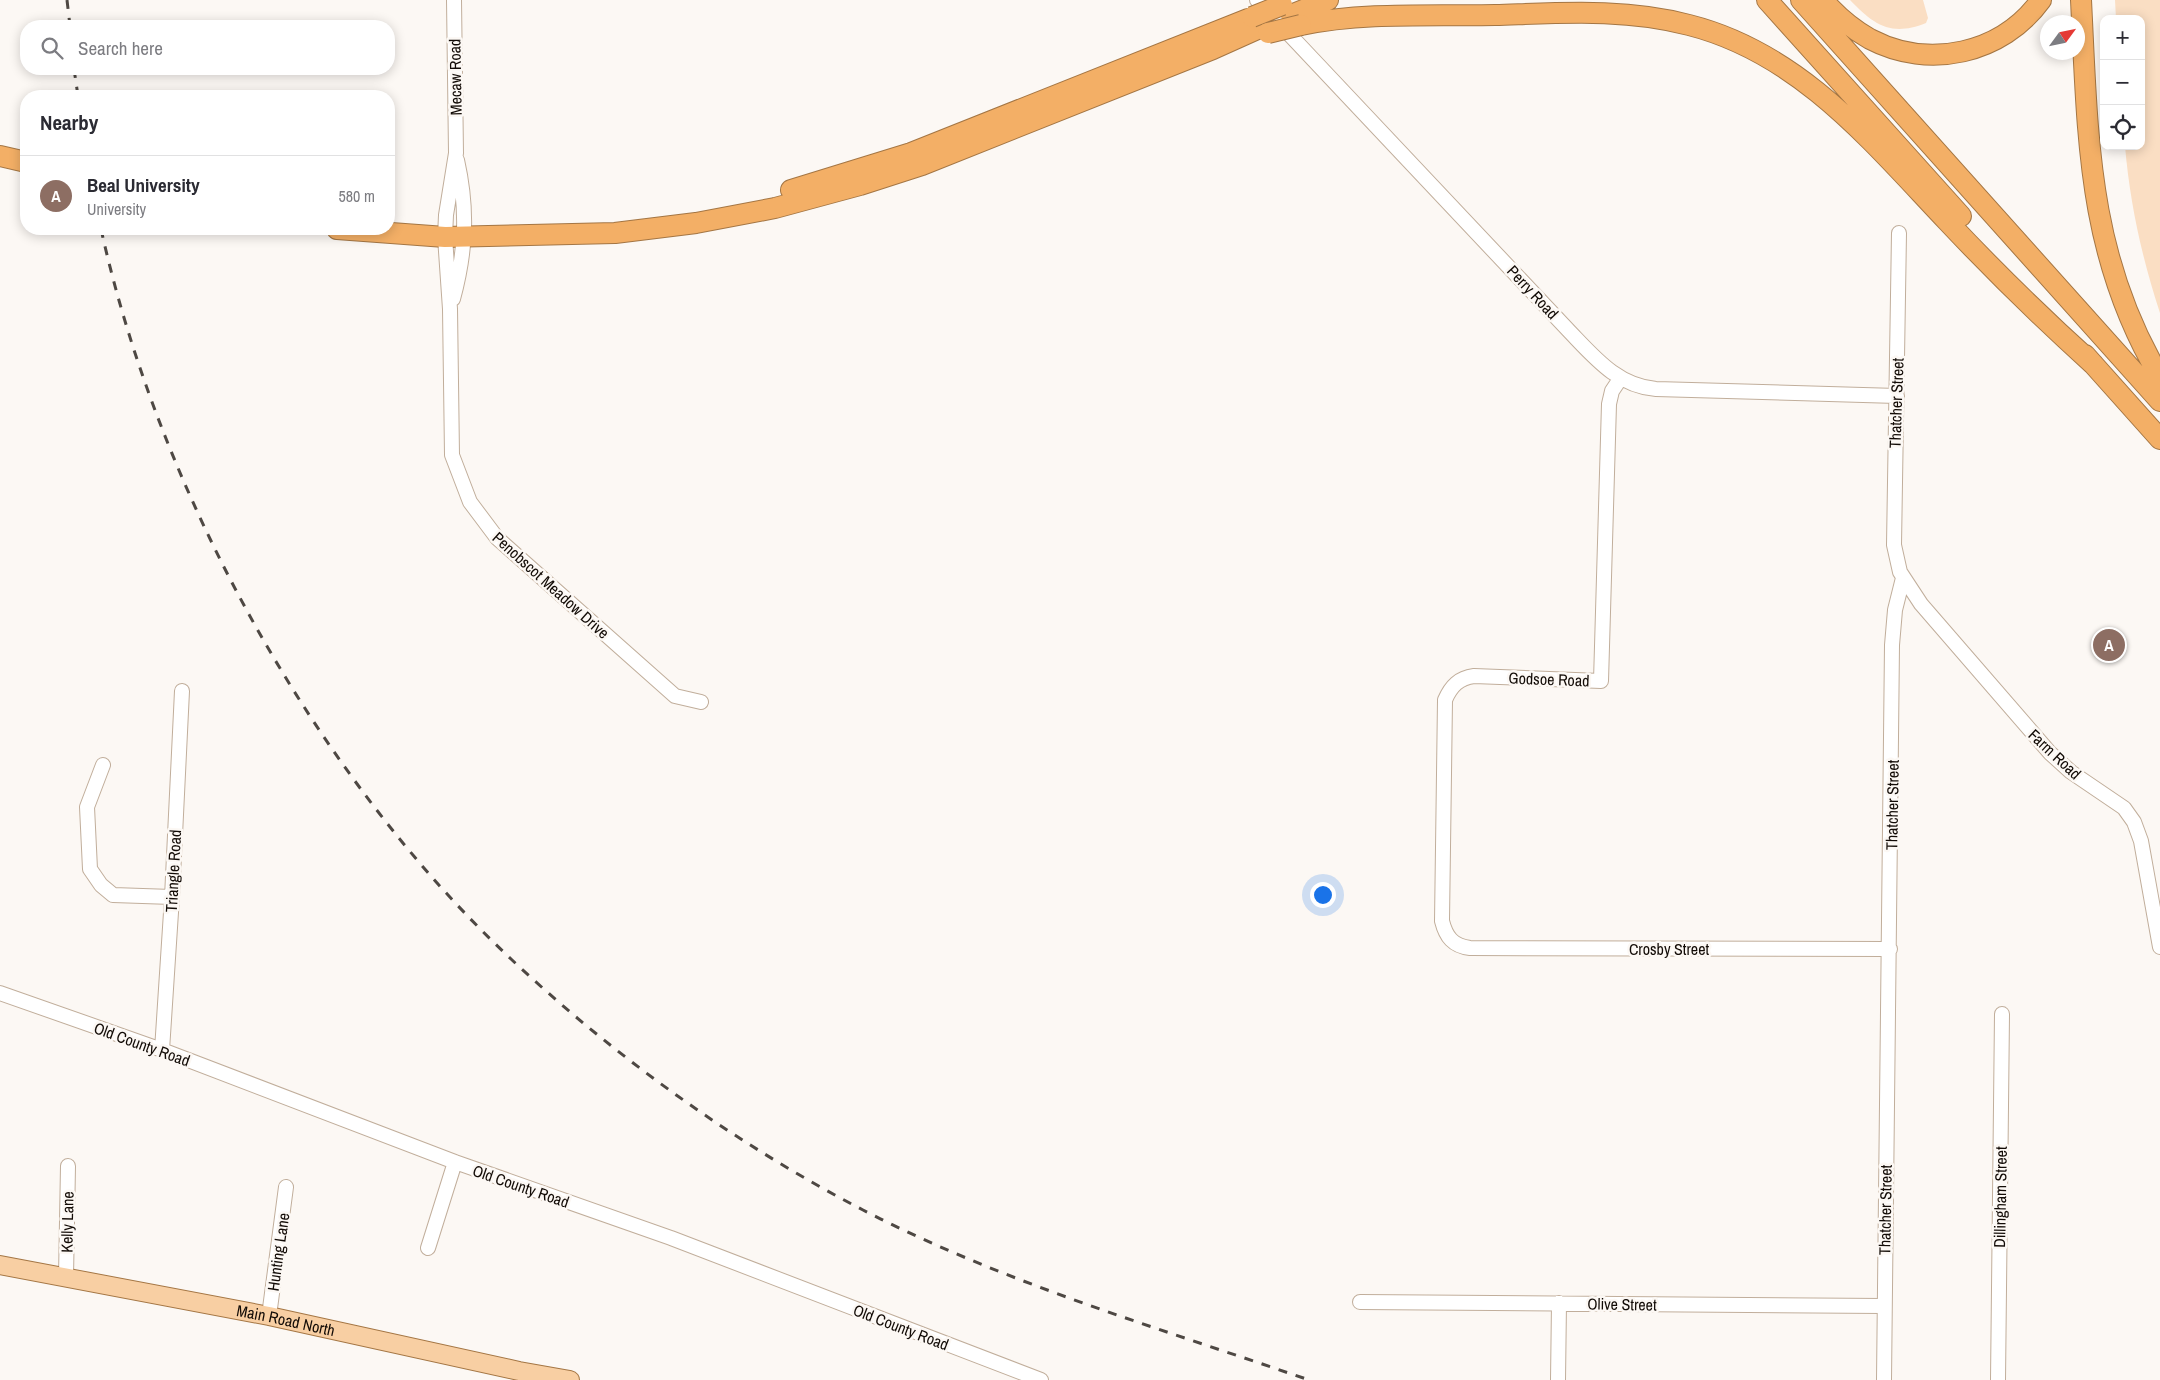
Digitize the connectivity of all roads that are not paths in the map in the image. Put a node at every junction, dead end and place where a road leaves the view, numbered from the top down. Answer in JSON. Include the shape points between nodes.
{"nodes":[{"id":1,"x":454,"y":0,"type":"edge"},
{"id":2,"x":1328,"y":0,"type":"edge"},
{"id":3,"x":1767,"y":0,"type":"edge"},
{"id":4,"x":1801,"y":0,"type":"edge"},
{"id":5,"x":1822,"y":0,"type":"edge"},
{"id":6,"x":2041,"y":0,"type":"edge"},
{"id":7,"x":2081,"y":0,"type":"edge"},
{"id":8,"x":1292,"y":11,"type":"edge"},
{"id":9,"x":1260,"y":19,"type":"edge"},
{"id":10,"x":0,"y":156,"type":"edge"},
{"id":11,"x":20,"y":161,"type":"edge"},
{"id":12,"x":395,"y":233,"type":"edge"},
{"id":13,"x":568,"y":233,"type":"junction"},
{"id":14,"x":1899,"y":233,"type":"dead end"},
{"id":15,"x":455,"y":237,"type":"junction"},
{"id":16,"x":2093,"y":364,"type":"junction"},
{"id":17,"x":2160,"y":377,"type":"edge"},
{"id":18,"x":1620,"y":379,"type":"junction"},
{"id":19,"x":1896,"y":396,"type":"junction"},
{"id":20,"x":2160,"y":401,"type":"edge"},
{"id":21,"x":2160,"y":439,"type":"edge"},
{"id":22,"x":1903,"y":578,"type":"junction"},
{"id":23,"x":182,"y":691,"type":"dead end"},
{"id":24,"x":701,"y":702,"type":"dead end"},
{"id":25,"x":102,"y":765,"type":"dead end"},
{"id":26,"x":172,"y":897,"type":"junction"},
{"id":27,"x":1450,"y":940,"type":"joint"},
{"id":28,"x":2160,"y":947,"type":"edge"},
{"id":29,"x":1890,"y":949,"type":"junction"},
{"id":30,"x":0,"y":993,"type":"edge"},
{"id":31,"x":2002,"y":1014,"type":"dead end"},
{"id":32,"x":162,"y":1050,"type":"junction"},
{"id":33,"x":455,"y":1162,"type":"junction"},
{"id":34,"x":68,"y":1166,"type":"dead end"},
{"id":35,"x":286,"y":1187,"type":"dead end"},
{"id":36,"x":428,"y":1248,"type":"dead end"},
{"id":37,"x":0,"y":1265,"type":"edge"},
{"id":38,"x":66,"y":1278,"type":"junction"},
{"id":39,"x":1360,"y":1302,"type":"dead end"},
{"id":40,"x":1558,"y":1304,"type":"junction"},
{"id":41,"x":1884,"y":1306,"type":"junction"},
{"id":42,"x":269,"y":1316,"type":"junction"},
{"id":43,"x":570,"y":1380,"type":"edge"},
{"id":44,"x":1041,"y":1380,"type":"edge"},
{"id":45,"x":1558,"y":1380,"type":"edge"},
{"id":46,"x":1884,"y":1380,"type":"edge"},
{"id":47,"x":1998,"y":1380,"type":"edge"}],
"edges":[{"from":1,"to":15,"type":"street","name":"Mecaw Road","via":[[456,153],[446,215]]},
{"from":2,"to":8,"type":"highway"},
{"from":3,"to":16,"type":"highway"},
{"from":4,"to":20,"type":"highway"},
{"from":5,"to":6,"type":"highway","via":[[1870,39],[1904,52],[1932,55],[1963,52],[1997,39],[2022,21]]},
{"from":7,"to":17,"type":"highway","via":[[2089,145],[2100,227],[2123,303]]},
{"from":8,"to":9,"type":"highway","bridge":true},
{"from":8,"to":9,"type":"highway","bridge":true},
{"from":8,"to":16,"type":"highway","via":[[1367,18],[1607,13],[1674,21],[1737,41],[1789,70],[1829,101],[2009,285]]},
{"from":9,"to":13,"type":"highway","via":[[862,170],[761,197]]},
{"from":9,"to":13,"type":"highway","via":[[1213,48],[963,149],[851,188],[696,224],[615,233]]},
{"from":9,"to":18,"type":"street","name":"Perry Road"},
{"from":10,"to":11,"type":"highway"},
{"from":12,"to":15,"type":"highway"},
{"from":13,"to":15,"type":"highway"},
{"from":14,"to":19,"type":"street","name":"Thatcher Street"},
{"from":15,"to":24,"type":"street","name":"Penobscot Meadow Drive","via":[[450,309],[452,455],[470,502],[497,538],[668,690],[675,696]]},
{"from":16,"to":21,"type":"highway"},
{"from":18,"to":19,"type":"street","name":"Perry Road","via":[[1646,388]]},
{"from":18,"to":27,"type":"street","name":"Godsoe Road","via":[[1609,404],[1601,680],[1474,676],[1455,683],[1445,700],[1442,921]]},
{"from":19,"to":22,"type":"street","name":"Thatcher Street","via":[[1894,545]]},
{"from":22,"to":28,"type":"street","name":"Farm Road","via":[[1928,613],[2050,753],[2071,772],[2124,808],[2131,817],[2142,841]]},
{"from":22,"to":29,"type":"street","name":"Thatcher Street","via":[[1895,610],[1893,637]]},
{"from":23,"to":26,"type":"street","name":"Triangle Road"},
{"from":25,"to":26,"type":"street","via":[[87,807],[90,868],[101,885],[113,895]]},
{"from":26,"to":32,"type":"street","name":"Triangle Road"},
{"from":27,"to":29,"type":"street","name":"Crosby Street","via":[[1458,947],[1470,948]]},
{"from":29,"to":41,"type":"street","name":"Thatcher Street"},
{"from":30,"to":32,"type":"street","name":"Old County Road"},
{"from":31,"to":47,"type":"street","name":"Dillingham Street"},
{"from":32,"to":33,"type":"street","name":"Old County Road"},
{"from":33,"to":36,"type":"street"},
{"from":33,"to":44,"type":"street","name":"Old County Road","via":[[671,1238]]},
{"from":34,"to":38,"type":"street","name":"Kelly Lane"},
{"from":35,"to":42,"type":"street","name":"Hunting Lane"},
{"from":37,"to":38,"type":"main road","name":"Main Road North"},
{"from":38,"to":42,"type":"main road","name":"Main Road North"},
{"from":39,"to":40,"type":"street","name":"Olive Street"},
{"from":40,"to":41,"type":"street","name":"Olive Street"},
{"from":40,"to":45,"type":"street"},
{"from":41,"to":46,"type":"street","name":"Thatcher Street"},
{"from":42,"to":43,"type":"main road","name":"Main Road North"}]}
